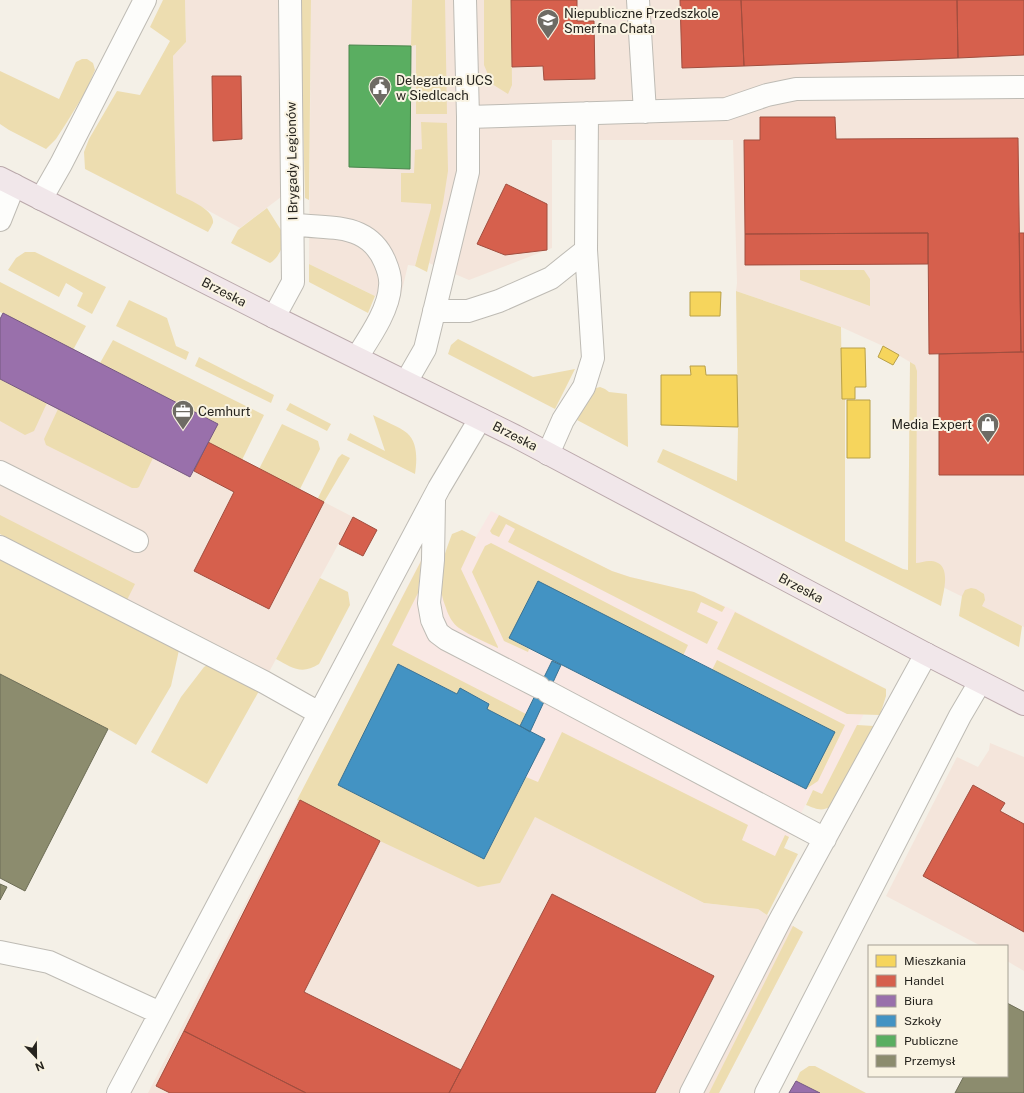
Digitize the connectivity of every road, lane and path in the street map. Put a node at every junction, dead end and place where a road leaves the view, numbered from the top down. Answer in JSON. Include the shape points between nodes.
{"nodes":[{"id":1,"x":145,"y":0,"type":"edge"},
{"id":2,"x":290,"y":0,"type":"edge"},
{"id":3,"x":464,"y":0,"type":"edge"},
{"id":4,"x":638,"y":0,"type":"edge"},
{"id":5,"x":1024,"y":87,"type":"edge"},
{"id":6,"x":645,"y":112,"type":"junction"},
{"id":7,"x":587,"y":113,"type":"junction"},
{"id":8,"x":468,"y":117,"type":"junction"},
{"id":9,"x":7,"y":182,"type":"edge"},
{"id":10,"x":41,"y":199,"type":"junction"},
{"id":11,"x":0,"y":220,"type":"edge"},
{"id":12,"x":293,"y":224,"type":"junction"},
{"id":13,"x":586,"y":250,"type":"junction"},
{"id":14,"x":434,"y":311,"type":"junction"},
{"id":15,"x":274,"y":317,"type":"junction"},
{"id":16,"x":356,"y":357,"type":"junction"},
{"id":17,"x":406,"y":382,"type":"junction"},
{"id":18,"x":480,"y":418,"type":"junction"},
{"id":19,"x":548,"y":454,"type":"junction"},
{"id":20,"x":0,"y":472,"type":"edge"},
{"id":21,"x":434,"y":497,"type":"junction"},
{"id":22,"x":137,"y":541,"type":"dead end"},
{"id":23,"x":0,"y":547,"type":"edge"},
{"id":24,"x":926,"y":654,"type":"junction"},
{"id":25,"x":980,"y":682,"type":"junction"},
{"id":26,"x":1024,"y":704,"type":"edge"},
{"id":27,"x":319,"y":713,"type":"junction"},
{"id":28,"x":824,"y":839,"type":"junction"},
{"id":29,"x":0,"y":952,"type":"edge"},
{"id":30,"x":160,"y":1013,"type":"junction"},
{"id":31,"x":118,"y":1093,"type":"edge"},
{"id":32,"x":691,"y":1093,"type":"edge"},
{"id":33,"x":766,"y":1093,"type":"edge"}],
"edges":[{"from":1,"to":10,"type":"street"},
{"from":2,"to":12,"type":"street","name":"I Brygady Legionów"},
{"from":3,"to":8,"type":"street"},
{"from":4,"to":6,"type":"street"},
{"from":5,"to":6,"type":"street","via":[[796,89],[767,95],[726,109]]},
{"from":6,"to":7,"type":"street"},
{"from":7,"to":8,"type":"street"},
{"from":7,"to":13,"type":"street"},
{"from":8,"to":14,"type":"street","via":[[468,172]]},
{"from":9,"to":10,"type":"main road","name":"Brzeska"},
{"from":9,"to":11,"type":"street"},
{"from":10,"to":15,"type":"main road","name":"Brzeska"},
{"from":12,"to":15,"type":"street","name":"I Brygady Legionów","via":[[293,282]]},
{"from":12,"to":16,"type":"street","via":[[338,228],[358,233],[370,240],[381,253],[388,270],[390,286],[378,324]]},
{"from":13,"to":14,"type":"street","via":[[551,278],[498,301],[468,311]]},
{"from":13,"to":19,"type":"street","via":[[593,358],[584,387],[563,420]]},
{"from":14,"to":17,"type":"street","via":[[425,349]]},
{"from":15,"to":16,"type":"main road","name":"Brzeska"},
{"from":16,"to":17,"type":"main road","name":"Brzeska"},
{"from":17,"to":18,"type":"main road","name":"Brzeska"},
{"from":18,"to":19,"type":"main road","name":"Brzeska"},
{"from":18,"to":21,"type":"street"},
{"from":19,"to":24,"type":"main road","name":"Brzeska"},
{"from":20,"to":22,"type":"street"},
{"from":21,"to":27,"type":"street"},
{"from":21,"to":28,"type":"street","via":[[429,604],[438,633]]},
{"from":23,"to":27,"type":"street"},
{"from":24,"to":25,"type":"main road","name":"Brzeska"},
{"from":24,"to":28,"type":"street"},
{"from":25,"to":26,"type":"main road","name":"Brzeska"},
{"from":25,"to":33,"type":"street","via":[[960,716]]},
{"from":27,"to":30,"type":"street"},
{"from":28,"to":32,"type":"street"},
{"from":29,"to":30,"type":"street","via":[[49,962]]},
{"from":30,"to":31,"type":"street"}]}
